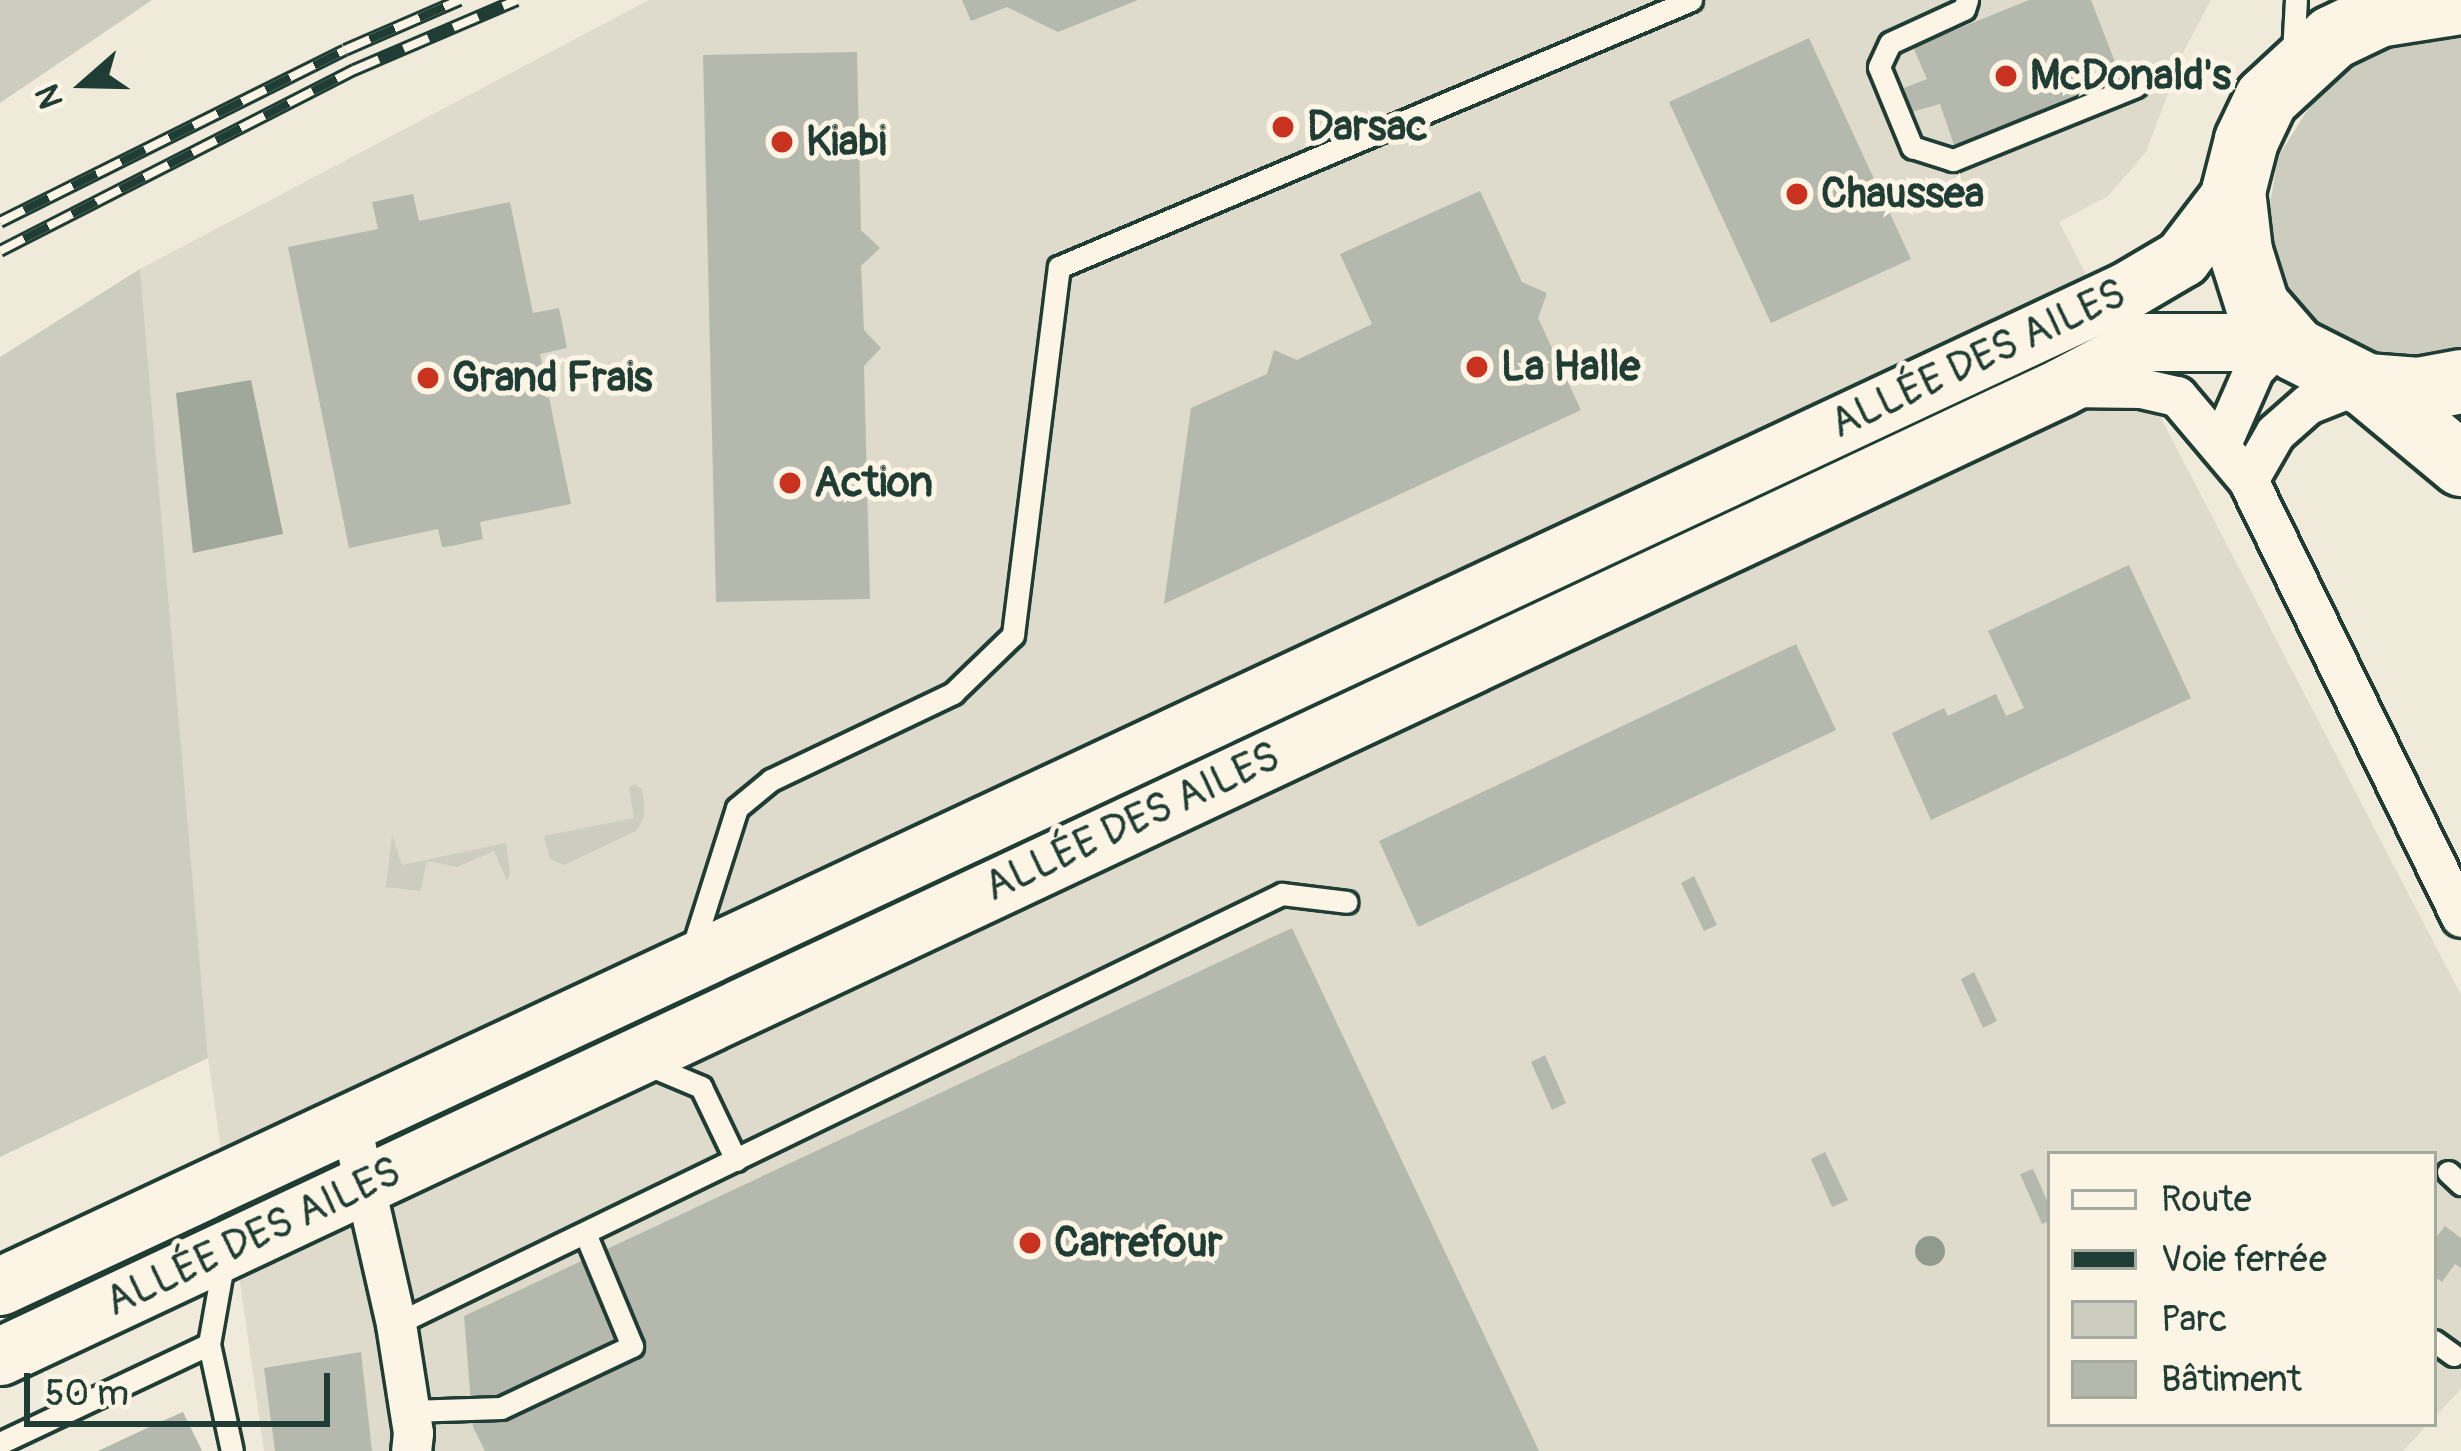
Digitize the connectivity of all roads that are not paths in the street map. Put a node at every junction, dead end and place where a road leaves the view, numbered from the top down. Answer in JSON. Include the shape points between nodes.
{"nodes":[{"id":1,"x":1691,"y":0,"type":"edge"},
{"id":2,"x":1967,"y":0,"type":"edge"},
{"id":3,"x":2296,"y":0,"type":"edge"},
{"id":4,"x":2428,"y":2,"type":"edge"},
{"id":5,"x":2292,"y":70,"type":"junction"},
{"id":6,"x":2136,"y":86,"type":"dead end"},
{"id":7,"x":2233,"y":191,"type":"junction"},
{"id":8,"x":2278,"y":334,"type":"junction"},
{"id":9,"x":2461,"y":381,"type":"edge"},
{"id":10,"x":2364,"y":384,"type":"junction"},
{"id":11,"x":2061,"y":387,"type":"junction"},
{"id":12,"x":2221,"y":445,"type":"junction"},
{"id":13,"x":2461,"y":464,"type":"edge"},
{"id":14,"x":2248,"y":480,"type":"junction"},
{"id":15,"x":1347,"y":902,"type":"dead end"},
{"id":16,"x":2461,"y":917,"type":"edge"},
{"id":17,"x":688,"y":962,"type":"junction"},
{"id":18,"x":633,"y":1058,"type":"junction"},
{"id":19,"x":350,"y":1121,"type":"junction"},
{"id":20,"x":736,"y":1160,"type":"junction"},
{"id":21,"x":365,"y":1184,"type":"junction"},
{"id":22,"x":585,"y":1233,"type":"junction"},
{"id":23,"x":226,"y":1250,"type":"junction"},
{"id":24,"x":0,"y":1286,"type":"edge"},
{"id":25,"x":396,"y":1324,"type":"junction"},
{"id":26,"x":2437,"y":1342,"type":"edge"},
{"id":27,"x":208,"y":1344,"type":"junction"},
{"id":28,"x":2453,"y":1355,"type":"dead end"},
{"id":29,"x":0,"y":1356,"type":"edge"},
{"id":30,"x":416,"y":1437,"type":"edge"},
{"id":31,"x":0,"y":1443,"type":"edge"},
{"id":32,"x":232,"y":1451,"type":"edge"}],
"edges":[{"from":1,"to":17,"type":"lane","via":[[1059,267],[1013,635],[953,693],[772,780],[737,808]]},
{"from":2,"to":6,"type":"lane","via":[[1964,9],[1890,43],[1880,67],[1912,147],[1953,160]]},
{"from":3,"to":5,"type":"lane"},
{"from":4,"to":5,"type":"main road","via":[[2332,37]]},
{"from":5,"to":7,"type":"main road","via":[[2266,98]]},
{"from":7,"to":8,"type":"main road","via":[[2257,305]]},
{"from":7,"to":17,"type":"main road","name":"ALLÉE DES AILES","via":[[2182,258],[2126,292]]},
{"from":8,"to":10,"type":"main road"},
{"from":8,"to":11,"type":"main road","name":"ALLÉE DES AILES","via":[[2235,343],[2146,342]]},
{"from":8,"to":12,"type":"street"},
{"from":9,"to":10,"type":"main road","via":[[2418,389]]},
{"from":10,"to":13,"type":"main road"},
{"from":10,"to":14,"type":"street","via":[[2308,404],[2275,433]]},
{"from":11,"to":12,"type":"street","via":[[2177,396]]},
{"from":11,"to":18,"type":"main road","name":"ALLÉE DES AILES"},
{"from":12,"to":14,"type":"street"},
{"from":14,"to":16,"type":"street"},
{"from":15,"to":20,"type":"lane","via":[[1282,894]]},
{"from":17,"to":19,"type":"main road","name":"ALLÉE DES AILES"},
{"from":18,"to":20,"type":"lane","via":[[701,1087]]},
{"from":18,"to":21,"type":"main road","name":"ALLÉE DES AILES"},
{"from":19,"to":21,"type":"street"},
{"from":19,"to":24,"type":"main road","name":"ALLÉE DES AILES"},
{"from":20,"to":22,"type":"lane"},
{"from":21,"to":23,"type":"main road","name":"ALLÉE DES AILES"},
{"from":21,"to":25,"type":"street"},
{"from":22,"to":25,"type":"lane"},
{"from":22,"to":30,"type":"lane","via":[[632,1346],[501,1408]]},
{"from":23,"to":27,"type":"lane"},
{"from":23,"to":29,"type":"main road","name":"ALLÉE DES AILES"},
{"from":25,"to":30,"type":"street"},
{"from":26,"to":28,"type":"lane"},
{"from":27,"to":31,"type":"lane"},
{"from":27,"to":32,"type":"lane"}]}
